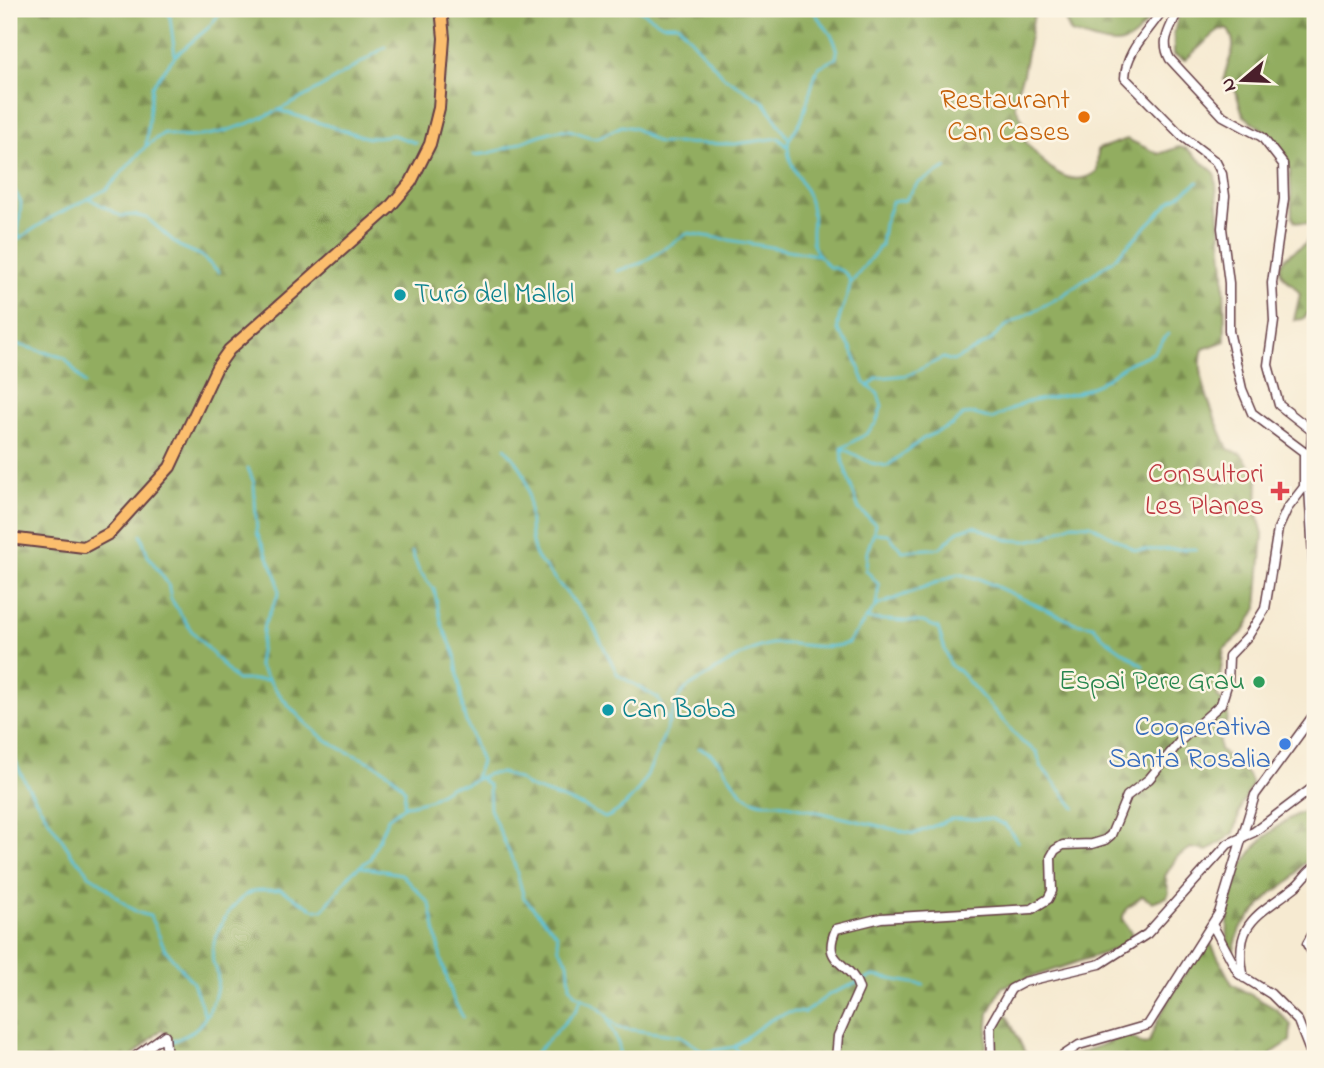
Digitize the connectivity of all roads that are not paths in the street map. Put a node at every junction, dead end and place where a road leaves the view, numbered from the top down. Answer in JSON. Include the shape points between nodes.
{"nodes":[{"id":1,"x":441,"y":9,"type":"edge"},
{"id":2,"x":1163,"y":9,"type":"edge"},
{"id":3,"x":1178,"y":9,"type":"edge"},
{"id":4,"x":1315,"y":388,"type":"edge"},
{"id":5,"x":1311,"y":430,"type":"junction"},
{"id":6,"x":1310,"y":451,"type":"edge"},
{"id":7,"x":1309,"y":486,"type":"edge"},
{"id":8,"x":9,"y":538,"type":"edge"},
{"id":9,"x":1315,"y":592,"type":"edge"},
{"id":10,"x":1315,"y":713,"type":"edge"},
{"id":11,"x":1315,"y":786,"type":"edge"},
{"id":12,"x":1245,"y":835,"type":"junction"},
{"id":13,"x":1315,"y":867,"type":"edge"},
{"id":14,"x":1213,"y":926,"type":"junction"},
{"id":15,"x":1314,"y":936,"type":"edge"},
{"id":16,"x":1315,"y":957,"type":"edge"},
{"id":17,"x":1244,"y":978,"type":"junction"},
{"id":18,"x":132,"y":1059,"type":"edge"},
{"id":19,"x":167,"y":1059,"type":"edge"},
{"id":20,"x":836,"y":1059,"type":"edge"},
{"id":21,"x":990,"y":1059,"type":"edge"},
{"id":22,"x":1058,"y":1059,"type":"edge"},
{"id":23,"x":1313,"y":1059,"type":"edge"}],
"edges":[{"from":1,"to":8,"type":"main road","via":[[444,49],[436,122],[423,159],[401,195],[229,350],[170,467],[110,533],[85,547]]},
{"from":2,"to":6,"type":"street","via":[[1137,42],[1125,78],[1183,138],[1216,162],[1222,174],[1229,331],[1242,389],[1252,414]]},
{"from":3,"to":5,"type":"street","via":[[1165,37],[1170,59],[1223,116],[1262,136],[1283,164],[1284,200],[1272,283],[1274,321],[1268,365],[1279,405]]},
{"from":4,"to":5,"type":"street"},
{"from":5,"to":6,"type":"street"},
{"from":6,"to":7,"type":"street"},
{"from":7,"to":9,"type":"street"},
{"from":7,"to":20,"type":"street","via":[[1287,509],[1278,529],[1265,608],[1229,656],[1225,697],[1149,779],[1127,796],[1111,835],[1092,844],[1063,845],[1055,850],[1051,857],[1054,883],[1048,899],[1032,909],[881,918],[836,929],[830,950],[859,989],[838,1036]]},
{"from":10,"to":12,"type":"street","via":[[1255,795]]},
{"from":11,"to":12,"type":"street"},
{"from":12,"to":14,"type":"street"},
{"from":12,"to":21,"type":"street","via":[[1228,844],[1147,934],[1100,964],[1011,989],[990,1026]]},
{"from":13,"to":17,"type":"street","via":[[1267,906],[1245,931],[1239,947]]},
{"from":14,"to":17,"type":"street","via":[[1230,963]]},
{"from":14,"to":22,"type":"street","via":[[1148,1025],[1079,1045]]},
{"from":15,"to":16,"type":"street","via":[[1307,944]]},
{"from":17,"to":23,"type":"street","via":[[1271,993],[1298,1021]]},
{"from":18,"to":19,"type":"street","via":[[165,1035]]}]}
